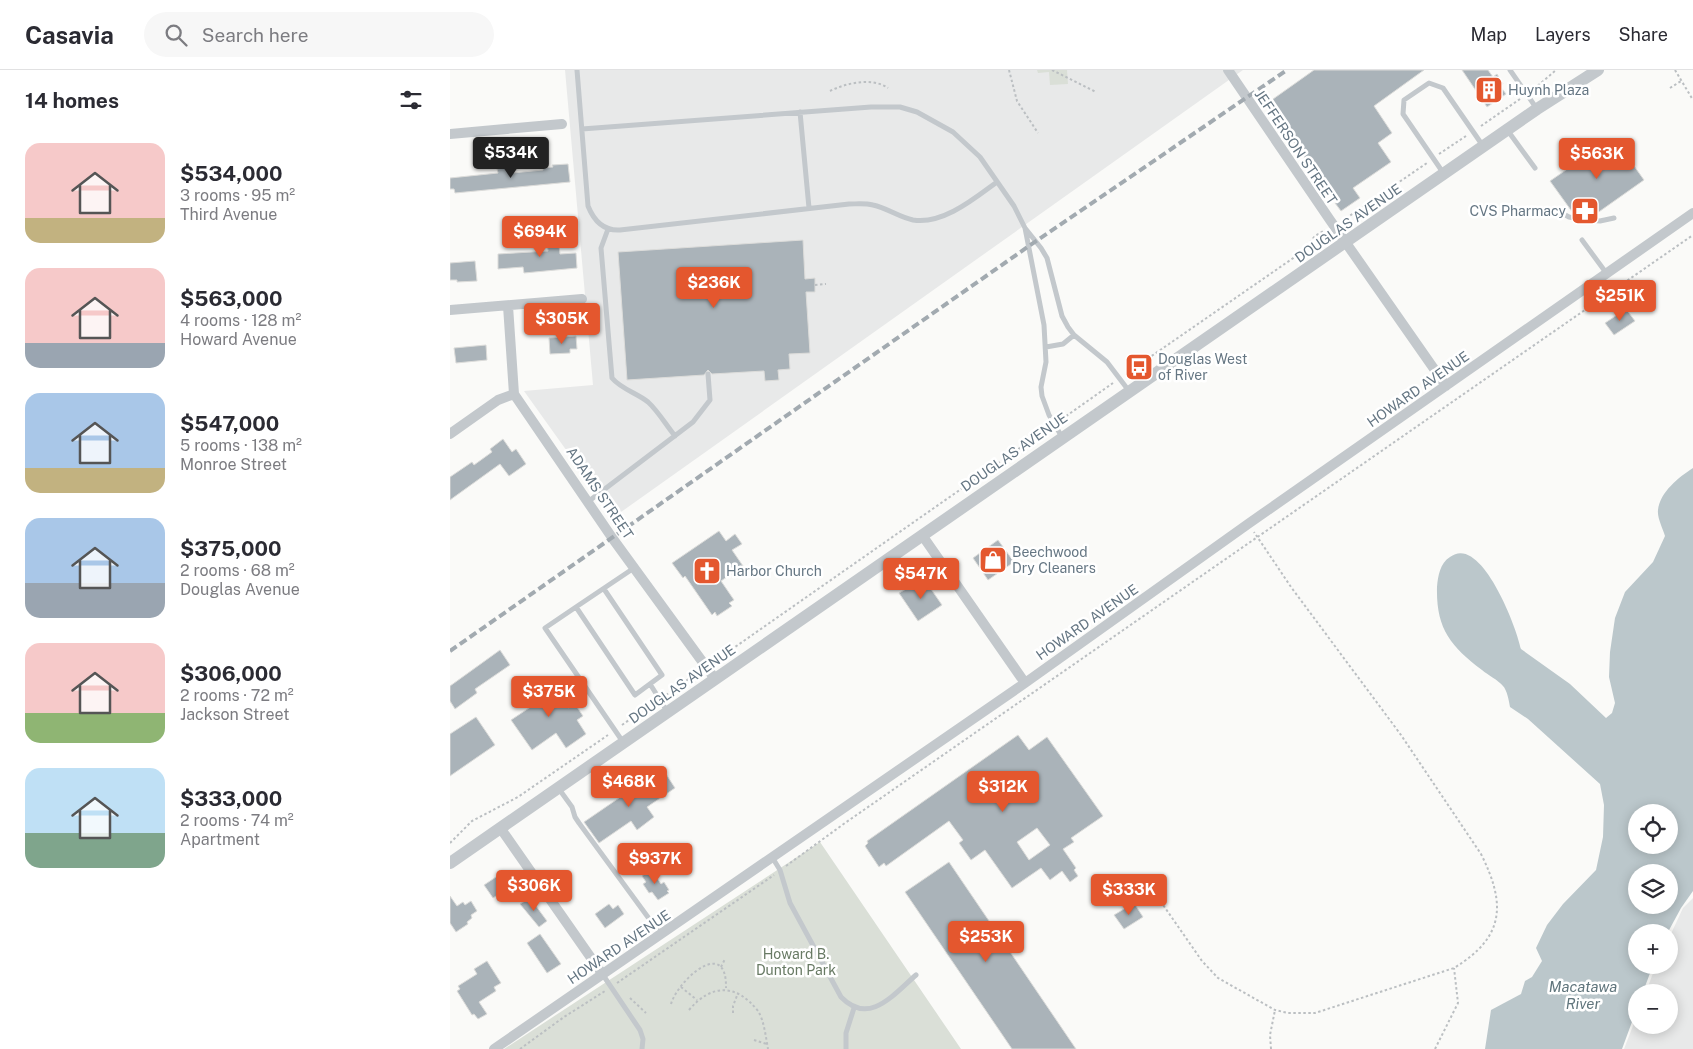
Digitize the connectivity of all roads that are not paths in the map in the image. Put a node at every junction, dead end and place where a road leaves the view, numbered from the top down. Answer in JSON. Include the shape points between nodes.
{"nodes":[{"id":1,"x":577,"y":70,"type":"edge"},
{"id":2,"x":1228,"y":70,"type":"edge"},
{"id":3,"x":1510,"y":70,"type":"edge"},
{"id":4,"x":1591,"y":72,"type":"edge"},
{"id":5,"x":1537,"y":109,"type":"junction"},
{"id":6,"x":800,"y":112,"type":"junction"},
{"id":7,"x":562,"y":124,"type":"dead end"},
{"id":8,"x":582,"y":129,"type":"junction"},
{"id":9,"x":1508,"y":131,"type":"junction"},
{"id":10,"x":450,"y":134,"type":"edge"},
{"id":11,"x":1484,"y":148,"type":"junction"},
{"id":12,"x":1534,"y":168,"type":"dead end"},
{"id":13,"x":1444,"y":174,"type":"junction"},
{"id":14,"x":997,"y":182,"type":"junction"},
{"id":15,"x":809,"y":208,"type":"junction"},
{"id":16,"x":1558,"y":211,"type":"dead end"},
{"id":17,"x":1693,"y":213,"type":"edge"},
{"id":18,"x":1614,"y":218,"type":"dead end"},
{"id":19,"x":1580,"y":219,"type":"dead end"},
{"id":20,"x":1587,"y":220,"type":"dead end"},
{"id":21,"x":1025,"y":228,"type":"junction"},
{"id":22,"x":608,"y":229,"type":"junction"},
{"id":23,"x":1582,"y":240,"type":"dead end"},
{"id":24,"x":1346,"y":242,"type":"junction"},
{"id":25,"x":1607,"y":275,"type":"junction"},
{"id":26,"x":582,"y":300,"type":"dead end"},
{"id":27,"x":508,"y":306,"type":"junction"},
{"id":28,"x":450,"y":310,"type":"edge"},
{"id":29,"x":1074,"y":335,"type":"junction"},
{"id":30,"x":1046,"y":348,"type":"junction"},
{"id":31,"x":708,"y":374,"type":"dead end"},
{"id":32,"x":1446,"y":386,"type":"junction"},
{"id":33,"x":1130,"y":391,"type":"junction"},
{"id":34,"x":514,"y":394,"type":"junction"},
{"id":35,"x":450,"y":434,"type":"edge"},
{"id":36,"x":675,"y":436,"type":"junction"},
{"id":37,"x":1062,"y":437,"type":"junction"},
{"id":38,"x":589,"y":501,"type":"junction"},
{"id":39,"x":922,"y":535,"type":"junction"},
{"id":40,"x":635,"y":568,"type":"junction"},
{"id":41,"x":604,"y":589,"type":"junction"},
{"id":42,"x":576,"y":607,"type":"junction"},
{"id":43,"x":715,"y":679,"type":"junction"},
{"id":44,"x":1025,"y":683,"type":"junction"},
{"id":45,"x":650,"y":684,"type":"junction"},
{"id":46,"x":668,"y":712,"type":"junction"},
{"id":47,"x":623,"y":743,"type":"junction"},
{"id":48,"x":558,"y":788,"type":"junction"},
{"id":49,"x":501,"y":829,"type":"junction"},
{"id":50,"x":772,"y":857,"type":"junction"},
{"id":51,"x":450,"y":863,"type":"edge"},
{"id":52,"x":661,"y":935,"type":"junction"},
{"id":53,"x":602,"y":975,"type":"junction"},
{"id":54,"x":916,"y":975,"type":"dead end"},
{"id":55,"x":854,"y":1008,"type":"junction"},
{"id":56,"x":494,"y":1049,"type":"edge"},
{"id":57,"x":642,"y":1049,"type":"edge"},
{"id":58,"x":846,"y":1049,"type":"edge"}],
"edges":[{"from":1,"to":8,"type":"lane"},
{"from":2,"to":24,"type":"street","name":"JEFFERSON STREET"},
{"from":3,"to":5,"type":"lane"},
{"from":4,"to":5,"type":"street","name":"DOUGLAS AVENUE"},
{"from":5,"to":9,"type":"street","name":"DOUGLAS AVENUE"},
{"from":6,"to":8,"type":"lane"},
{"from":6,"to":14,"type":"lane","via":[[871,107],[908,109],[953,132],[980,157]]},
{"from":6,"to":15,"type":"lane"},
{"from":7,"to":10,"type":"street"},
{"from":8,"to":22,"type":"lane","via":[[588,206],[595,220]]},
{"from":9,"to":11,"type":"street","name":"DOUGLAS AVENUE"},
{"from":9,"to":12,"type":"lane"},
{"from":11,"to":13,"type":"street","name":"DOUGLAS AVENUE"},
{"from":11,"to":13,"type":"lane","via":[[1442,88],[1429,83],[1404,100],[1403,114]]},
{"from":13,"to":24,"type":"street","name":"DOUGLAS AVENUE"},
{"from":14,"to":15,"type":"lane","via":[[956,209],[924,221],[862,204]]},
{"from":14,"to":21,"type":"lane"},
{"from":15,"to":22,"type":"lane"},
{"from":16,"to":19,"type":"lane"},
{"from":17,"to":25,"type":"street","name":"HOWARD AVENUE"},
{"from":18,"to":20,"type":"lane"},
{"from":21,"to":29,"type":"lane","via":[[1047,258],[1062,316]]},
{"from":21,"to":30,"type":"lane"},
{"from":22,"to":36,"type":"lane","via":[[601,248],[612,378],[650,404]]},
{"from":23,"to":25,"type":"lane"},
{"from":24,"to":32,"type":"street","name":"JEFFERSON STREET"},
{"from":24,"to":33,"type":"street","name":"DOUGLAS AVENUE"},
{"from":25,"to":32,"type":"street","name":"HOWARD AVENUE"},
{"from":26,"to":27,"type":"street"},
{"from":27,"to":28,"type":"street"},
{"from":27,"to":34,"type":"street"},
{"from":29,"to":30,"type":"lane","via":[[1063,344]]},
{"from":29,"to":33,"type":"lane","via":[[1107,362]]},
{"from":30,"to":37,"type":"lane","via":[[1042,396]]},
{"from":31,"to":36,"type":"lane","via":[[710,400],[693,422]]},
{"from":32,"to":44,"type":"street","name":"HOWARD AVENUE"},
{"from":33,"to":37,"type":"street","name":"DOUGLAS AVENUE"},
{"from":34,"to":35,"type":"street","via":[[498,400]]},
{"from":34,"to":38,"type":"street","name":"ADAMS STREET"},
{"from":36,"to":38,"type":"lane"},
{"from":37,"to":39,"type":"street","name":"DOUGLAS AVENUE"},
{"from":38,"to":40,"type":"street","name":"ADAMS STREET"},
{"from":39,"to":43,"type":"street","name":"DOUGLAS AVENUE"},
{"from":39,"to":44,"type":"street"},
{"from":40,"to":41,"type":"lane"},
{"from":40,"to":43,"type":"street","name":"ADAMS STREET"},
{"from":41,"to":42,"type":"lane"},
{"from":41,"to":45,"type":"lane","via":[[662,675]]},
{"from":42,"to":45,"type":"lane","via":[[635,695]]},
{"from":42,"to":47,"type":"lane","via":[[545,628]]},
{"from":43,"to":46,"type":"street","name":"DOUGLAS AVENUE"},
{"from":44,"to":50,"type":"street","name":"HOWARD AVENUE"},
{"from":45,"to":46,"type":"lane"},
{"from":46,"to":47,"type":"street","name":"DOUGLAS AVENUE"},
{"from":47,"to":48,"type":"street","name":"DOUGLAS AVENUE"},
{"from":48,"to":49,"type":"street","name":"DOUGLAS AVENUE"},
{"from":48,"to":52,"type":"lane","via":[[572,807],[574,817]]},
{"from":49,"to":51,"type":"street","name":"DOUGLAS AVENUE"},
{"from":49,"to":53,"type":"street"},
{"from":50,"to":52,"type":"street","name":"HOWARD AVENUE"},
{"from":50,"to":55,"type":"lane","via":[[780,870],[790,903],[841,997]]},
{"from":52,"to":53,"type":"street","name":"HOWARD AVENUE"},
{"from":53,"to":56,"type":"street","name":"HOWARD AVENUE"},
{"from":53,"to":57,"type":"lane","via":[[640,1030]]},
{"from":54,"to":55,"type":"lane","via":[[876,1007]]},
{"from":55,"to":58,"type":"lane","via":[[846,1033]]}]}
